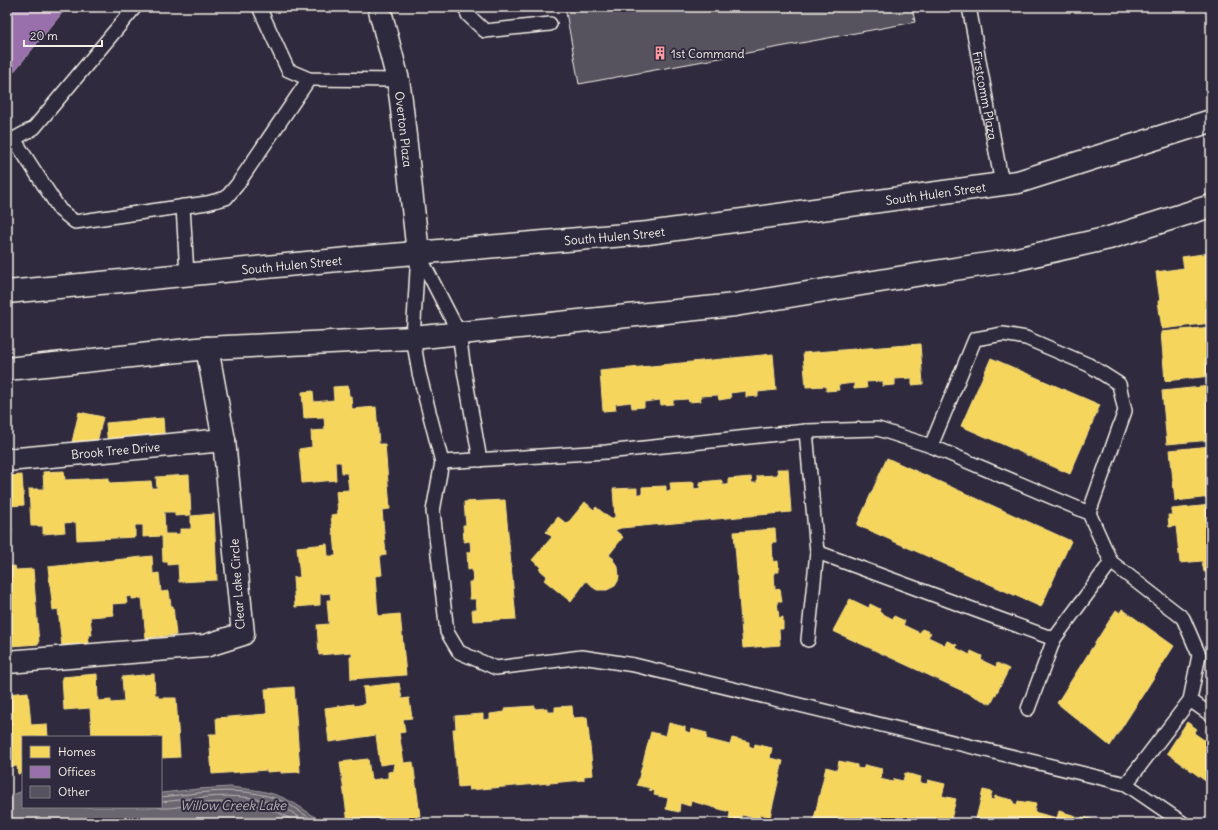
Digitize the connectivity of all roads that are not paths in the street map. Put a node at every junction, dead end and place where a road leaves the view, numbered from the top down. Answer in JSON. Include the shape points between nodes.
{"nodes":[{"id":1,"x":135,"y":7,"type":"edge"},
{"id":2,"x":259,"y":7,"type":"edge"},
{"id":3,"x":379,"y":7,"type":"edge"},
{"id":4,"x":465,"y":7,"type":"edge"},
{"id":5,"x":969,"y":7,"type":"edge"},
{"id":6,"x":550,"y":24,"type":"dead end"},
{"id":7,"x":309,"y":79,"type":"junction"},
{"id":8,"x":398,"y":80,"type":"junction"},
{"id":9,"x":1211,"y":121,"type":"edge"},
{"id":10,"x":11,"y":140,"type":"edge"},
{"id":11,"x":1002,"y":184,"type":"junction"},
{"id":12,"x":183,"y":206,"type":"junction"},
{"id":13,"x":1211,"y":206,"type":"edge"},
{"id":14,"x":418,"y":253,"type":"junction"},
{"id":15,"x":187,"y":275,"type":"junction"},
{"id":16,"x":7,"y":292,"type":"edge"},
{"id":17,"x":459,"y":333,"type":"junction"},
{"id":18,"x":413,"y":338,"type":"junction"},
{"id":19,"x":207,"y":348,"type":"junction"},
{"id":20,"x":7,"y":369,"type":"edge"},
{"id":21,"x":806,"y":431,"type":"junction"},
{"id":22,"x":224,"y":440,"type":"junction"},
{"id":23,"x":931,"y":446,"type":"junction"},
{"id":24,"x":7,"y":460,"type":"edge"},
{"id":25,"x":480,"y":460,"type":"junction"},
{"id":26,"x":442,"y":462,"type":"junction"},
{"id":27,"x":1089,"y":513,"type":"junction"},
{"id":28,"x":817,"y":552,"type":"junction"},
{"id":29,"x":1111,"y":562,"type":"junction"},
{"id":30,"x":1054,"y":639,"type":"junction"},
{"id":31,"x":808,"y":640,"type":"dead end"},
{"id":32,"x":7,"y":662,"type":"edge"},
{"id":33,"x":1190,"y":700,"type":"junction"},
{"id":34,"x":1028,"y":709,"type":"dead end"},
{"id":35,"x":1211,"y":715,"type":"edge"},
{"id":36,"x":1126,"y":784,"type":"junction"},
{"id":37,"x":1183,"y":823,"type":"edge"}],
"edges":[{"from":1,"to":10,"type":"lane","via":[[34,128]]},
{"from":2,"to":7,"type":"lane","via":[[288,70]]},
{"from":3,"to":8,"type":"main road","name":"Overton Plaza"},
{"from":4,"to":6,"type":"lane","via":[[468,15],[486,31]]},
{"from":5,"to":11,"type":"lane","name":"Firstcomm Plaza"},
{"from":7,"to":8,"type":"lane"},
{"from":7,"to":12,"type":"lane","via":[[226,198]]},
{"from":8,"to":14,"type":"main road","name":"Overton Plaza"},
{"from":9,"to":11,"type":"main road","name":"South Hulen Street","via":[[1018,182]]},
{"from":10,"to":12,"type":"lane","via":[[60,210],[75,222]]},
{"from":11,"to":14,"type":"main road","name":"South Hulen Street","via":[[648,233]]},
{"from":12,"to":15,"type":"lane"},
{"from":13,"to":17,"type":"main road","via":[[1109,238],[1008,261],[735,305]]},
{"from":14,"to":15,"type":"main road","name":"South Hulen Street"},
{"from":14,"to":17,"type":"lane"},
{"from":14,"to":18,"type":"lane"},
{"from":15,"to":16,"type":"main road","name":"South Hulen Street"},
{"from":17,"to":18,"type":"main road"},
{"from":17,"to":25,"type":"lane"},
{"from":18,"to":19,"type":"main road"},
{"from":18,"to":26,"type":"lane","via":[[419,373]]},
{"from":19,"to":20,"type":"main road"},
{"from":19,"to":22,"type":"main road","name":"Clear Lake Circle"},
{"from":21,"to":23,"type":"lane","via":[[878,429]]},
{"from":21,"to":25,"type":"lane","via":[[606,452]]},
{"from":21,"to":28,"type":"lane"},
{"from":22,"to":24,"type":"main road","name":"Brook Tree Drive"},
{"from":22,"to":32,"type":"main road","name":"Clear Lake Circle","via":[[243,634],[205,646]]},
{"from":23,"to":27,"type":"lane"},
{"from":23,"to":27,"type":"lane","via":[[974,339],[1004,334],[1026,338],[1089,366],[1119,384],[1124,411]]},
{"from":25,"to":26,"type":"lane"},
{"from":26,"to":36,"type":"lane","via":[[433,511],[447,632],[459,652],[496,668],[582,657],[634,666]]},
{"from":27,"to":29,"type":"lane"},
{"from":28,"to":30,"type":"lane"},
{"from":28,"to":31,"type":"lane"},
{"from":29,"to":30,"type":"lane"},
{"from":29,"to":33,"type":"lane","via":[[1183,618],[1199,655]]},
{"from":30,"to":34,"type":"lane"},
{"from":33,"to":35,"type":"lane"},
{"from":33,"to":36,"type":"lane"},
{"from":36,"to":37,"type":"lane"}]}
